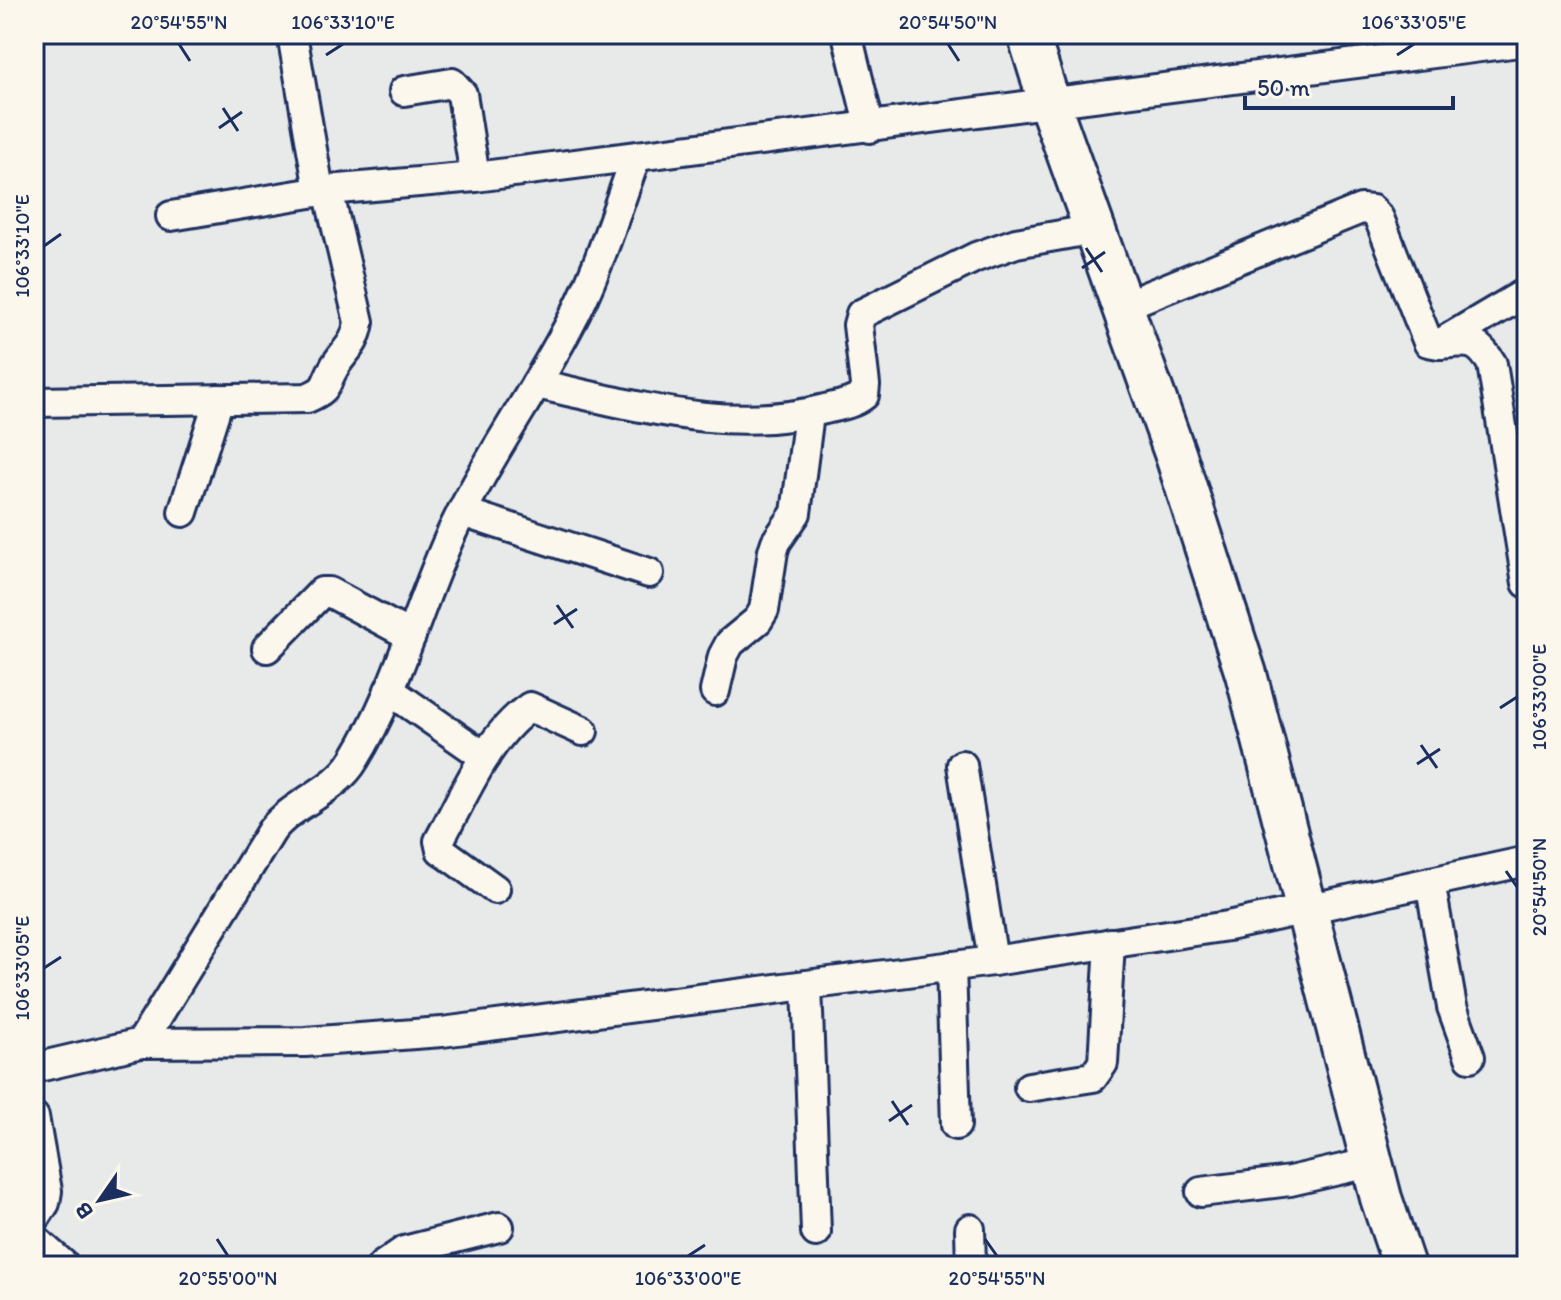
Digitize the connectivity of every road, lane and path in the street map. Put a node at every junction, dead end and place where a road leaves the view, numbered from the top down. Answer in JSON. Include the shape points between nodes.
{"nodes":[{"id":1,"x":292,"y":34,"type":"edge"},
{"id":2,"x":847,"y":34,"type":"edge"},
{"id":3,"x":1028,"y":34,"type":"edge"},
{"id":4,"x":1527,"y":41,"type":"edge"},
{"id":5,"x":404,"y":91,"type":"dead end"},
{"id":6,"x":1050,"y":105,"type":"junction"},
{"id":7,"x":870,"y":128,"type":"junction"},
{"id":8,"x":636,"y":157,"type":"junction"},
{"id":9,"x":475,"y":177,"type":"junction"},
{"id":10,"x":324,"y":190,"type":"junction"},
{"id":11,"x":171,"y":216,"type":"dead end"},
{"id":12,"x":1095,"y":229,"type":"junction"},
{"id":13,"x":1527,"y":292,"type":"edge"},
{"id":14,"x":1123,"y":306,"type":"junction"},
{"id":15,"x":1439,"y":344,"type":"junction"},
{"id":16,"x":536,"y":384,"type":"junction"},
{"id":17,"x":219,"y":399,"type":"junction"},
{"id":18,"x":34,"y":402,"type":"edge"},
{"id":19,"x":809,"y":414,"type":"junction"},
{"id":20,"x":183,"y":512,"type":"dead end"},
{"id":21,"x":462,"y":512,"type":"junction"},
{"id":22,"x":649,"y":573,"type":"dead end"},
{"id":23,"x":1527,"y":583,"type":"edge"},
{"id":24,"x":411,"y":636,"type":"junction"},
{"id":25,"x":267,"y":648,"type":"dead end"},
{"id":26,"x":389,"y":690,"type":"junction"},
{"id":27,"x":715,"y":691,"type":"dead end"},
{"id":28,"x":583,"y":731,"type":"dead end"},
{"id":29,"x":485,"y":757,"type":"junction"},
{"id":30,"x":962,"y":765,"type":"dead end"},
{"id":31,"x":1527,"y":861,"type":"edge"},
{"id":32,"x":1430,"y":882,"type":"junction"},
{"id":33,"x":495,"y":889,"type":"dead end"},
{"id":34,"x":1307,"y":908,"type":"junction"},
{"id":35,"x":1110,"y":943,"type":"junction"},
{"id":36,"x":993,"y":961,"type":"junction"},
{"id":37,"x":951,"y":966,"type":"junction"},
{"id":38,"x":807,"y":985,"type":"junction"},
{"id":39,"x":141,"y":1043,"type":"junction"},
{"id":40,"x":1470,"y":1057,"type":"dead end"},
{"id":41,"x":34,"y":1068,"type":"edge"},
{"id":42,"x":1029,"y":1087,"type":"dead end"},
{"id":43,"x":34,"y":1117,"type":"edge"},
{"id":44,"x":956,"y":1125,"type":"dead end"},
{"id":45,"x":1373,"y":1162,"type":"junction"},
{"id":46,"x":1201,"y":1192,"type":"dead end"},
{"id":47,"x":34,"y":1220,"type":"edge"},
{"id":48,"x":499,"y":1227,"type":"dead end"},
{"id":49,"x":970,"y":1229,"type":"dead end"},
{"id":50,"x":816,"y":1232,"type":"dead end"},
{"id":51,"x":34,"y":1239,"type":"edge"},
{"id":52,"x":65,"y":1266,"type":"edge"},
{"id":53,"x":382,"y":1266,"type":"edge"},
{"id":54,"x":971,"y":1266,"type":"edge"},
{"id":55,"x":1404,"y":1266,"type":"edge"}],
"edges":[{"from":1,"to":10,"type":"street"},
{"from":2,"to":7,"type":"street"},
{"from":3,"to":6,"type":"street"},
{"from":4,"to":6,"type":"street"},
{"from":5,"to":9,"type":"street","via":[[457,86]]},
{"from":6,"to":7,"type":"street"},
{"from":6,"to":12,"type":"street"},
{"from":7,"to":8,"type":"street"},
{"from":8,"to":9,"type":"street"},
{"from":8,"to":16,"type":"street","via":[[580,304]]},
{"from":9,"to":10,"type":"street"},
{"from":10,"to":11,"type":"street"},
{"from":10,"to":17,"type":"street","via":[[359,322],[356,339],[336,363],[328,385],[307,398]]},
{"from":12,"to":14,"type":"street"},
{"from":12,"to":19,"type":"street","via":[[1016,243],[976,257],[861,314],[864,395]]},
{"from":13,"to":15,"type":"street"},
{"from":14,"to":15,"type":"street","via":[[1361,209],[1372,210],[1423,333],[1428,342]]},
{"from":14,"to":34,"type":"street","via":[[1246,674]]},
{"from":15,"to":23,"type":"street","via":[[1479,345],[1492,364]]},
{"from":16,"to":19,"type":"street","via":[[695,417],[742,421]]},
{"from":16,"to":21,"type":"street"},
{"from":17,"to":18,"type":"street"},
{"from":17,"to":20,"type":"street"},
{"from":19,"to":27,"type":"street","via":[[796,513],[773,551],[764,610],[730,643]]},
{"from":21,"to":22,"type":"street"},
{"from":21,"to":24,"type":"street"},
{"from":24,"to":25,"type":"street","via":[[322,592]]},
{"from":24,"to":26,"type":"street"},
{"from":26,"to":29,"type":"street"},
{"from":26,"to":39,"type":"street","via":[[354,761],[272,830]]},
{"from":28,"to":29,"type":"street","via":[[530,707]]},
{"from":29,"to":33,"type":"street","via":[[439,841],[441,850]]},
{"from":30,"to":36,"type":"street"},
{"from":31,"to":32,"type":"street"},
{"from":32,"to":34,"type":"street"},
{"from":32,"to":40,"type":"street","via":[[1452,1007]]},
{"from":34,"to":35,"type":"street"},
{"from":34,"to":45,"type":"street"},
{"from":35,"to":36,"type":"street"},
{"from":35,"to":42,"type":"street","via":[[1099,1072]]},
{"from":36,"to":37,"type":"street"},
{"from":37,"to":38,"type":"street"},
{"from":37,"to":44,"type":"street"},
{"from":38,"to":39,"type":"street","via":[[427,1033],[305,1042]]},
{"from":38,"to":50,"type":"street"},
{"from":39,"to":41,"type":"street"},
{"from":43,"to":47,"type":"street","via":[[47,1191]]},
{"from":45,"to":46,"type":"street","via":[[1290,1181]]},
{"from":45,"to":55,"type":"street"},
{"from":48,"to":53,"type":"street","via":[[404,1251]]},
{"from":49,"to":54,"type":"street"},
{"from":51,"to":52,"type":"street"}]}
